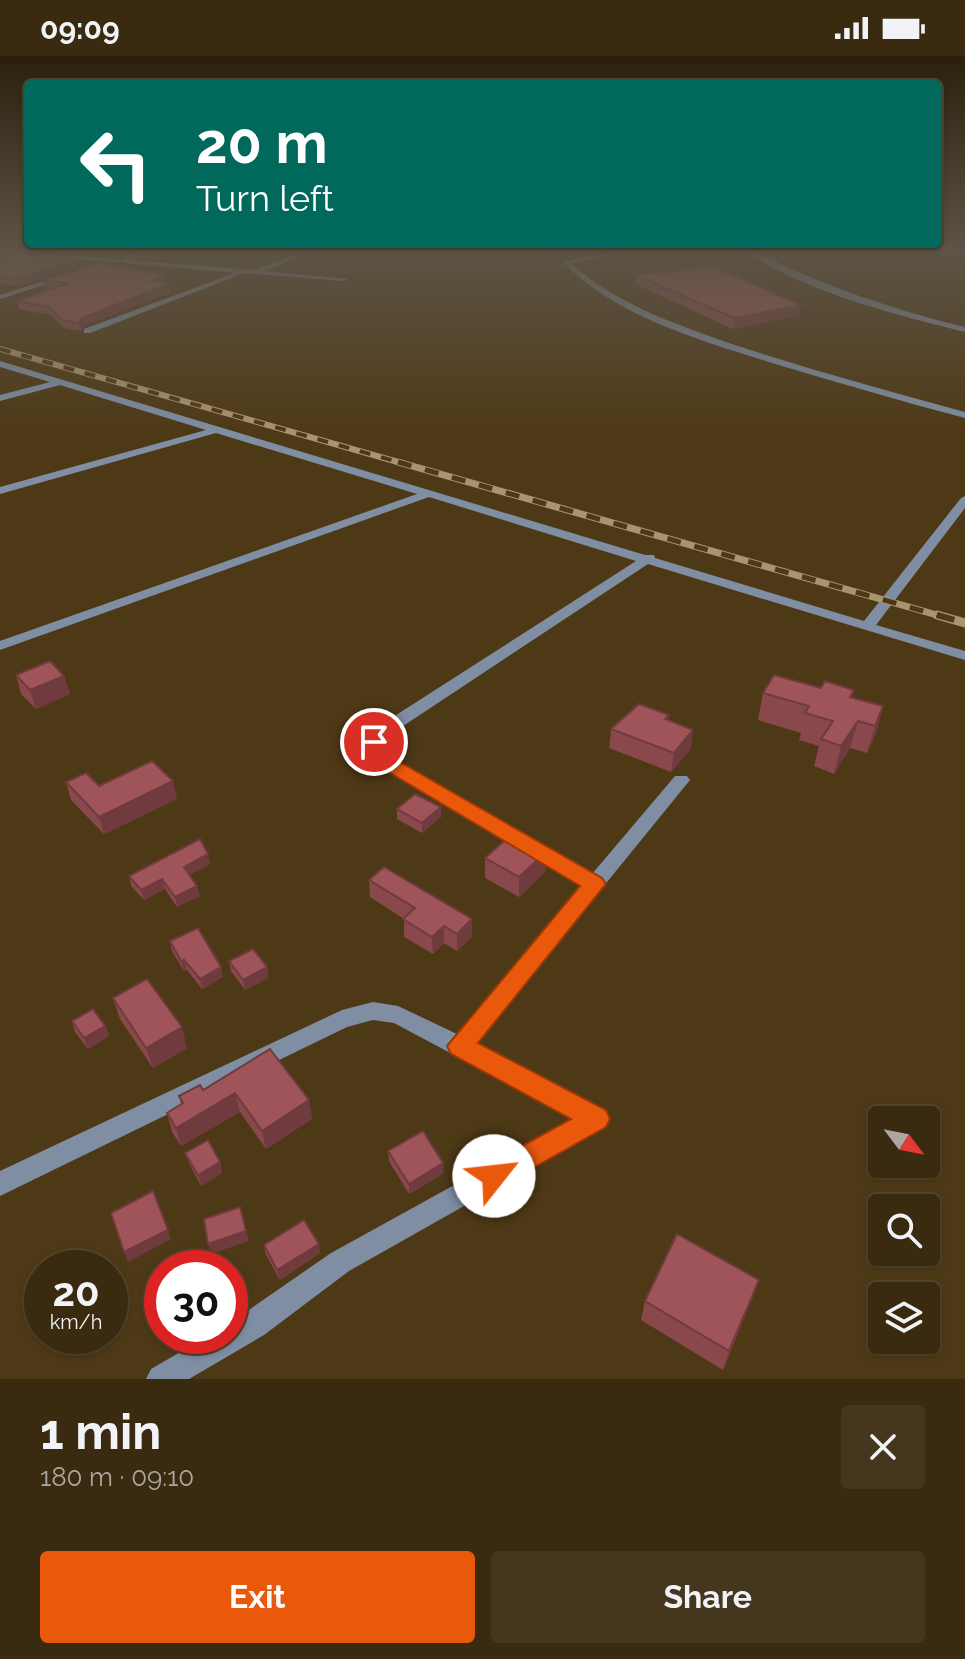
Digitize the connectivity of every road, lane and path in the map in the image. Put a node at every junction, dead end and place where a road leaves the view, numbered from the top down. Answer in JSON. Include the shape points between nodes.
{"nodes":[{"id":1,"x":142,"y":311,"type":"edge"},
{"id":2,"x":640,"y":311,"type":"edge"},
{"id":3,"x":890,"y":311,"type":"edge"},
{"id":4,"x":965,"y":330,"type":"edge"},
{"id":5,"x":87,"y":331,"type":"dead end"},
{"id":6,"x":0,"y":364,"type":"edge"},
{"id":7,"x":57,"y":383,"type":"junction"},
{"id":8,"x":0,"y":398,"type":"edge"},
{"id":9,"x":965,"y":415,"type":"edge"},
{"id":10,"x":212,"y":431,"type":"junction"},
{"id":11,"x":0,"y":491,"type":"edge"},
{"id":12,"x":430,"y":493,"type":"junction"},
{"id":13,"x":965,"y":500,"type":"edge"},
{"id":14,"x":649,"y":558,"type":"junction"},
{"id":15,"x":868,"y":626,"type":"junction"},
{"id":16,"x":0,"y":646,"type":"edge"},
{"id":17,"x":965,"y":656,"type":"edge"},
{"id":18,"x":681,"y":780,"type":"dead end"},
{"id":19,"x":595,"y":884,"type":"junction"},
{"id":20,"x":460,"y":1046,"type":"junction"},
{"id":21,"x":0,"y":1184,"type":"edge"},
{"id":22,"x":161,"y":1379,"type":"edge"}],
"edges":[{"from":1,"to":5,"type":"street"},
{"from":2,"to":9,"type":"street","via":[[670,325]]},
{"from":3,"to":4,"type":"street"},
{"from":6,"to":7,"type":"street"},
{"from":7,"to":8,"type":"street"},
{"from":7,"to":10,"type":"street"},
{"from":10,"to":11,"type":"street"},
{"from":10,"to":12,"type":"street"},
{"from":12,"to":14,"type":"street"},
{"from":12,"to":16,"type":"street"},
{"from":13,"to":15,"type":"street"},
{"from":14,"to":15,"type":"street"},
{"from":14,"to":19,"type":"street","via":[[374,742],[377,757]]},
{"from":15,"to":17,"type":"street"},
{"from":18,"to":19,"type":"street"},
{"from":19,"to":20,"type":"street"},
{"from":20,"to":21,"type":"street","via":[[398,1015],[373,1011],[342,1019]]},
{"from":20,"to":22,"type":"street","via":[[596,1119],[340,1262],[254,1325]]}]}
